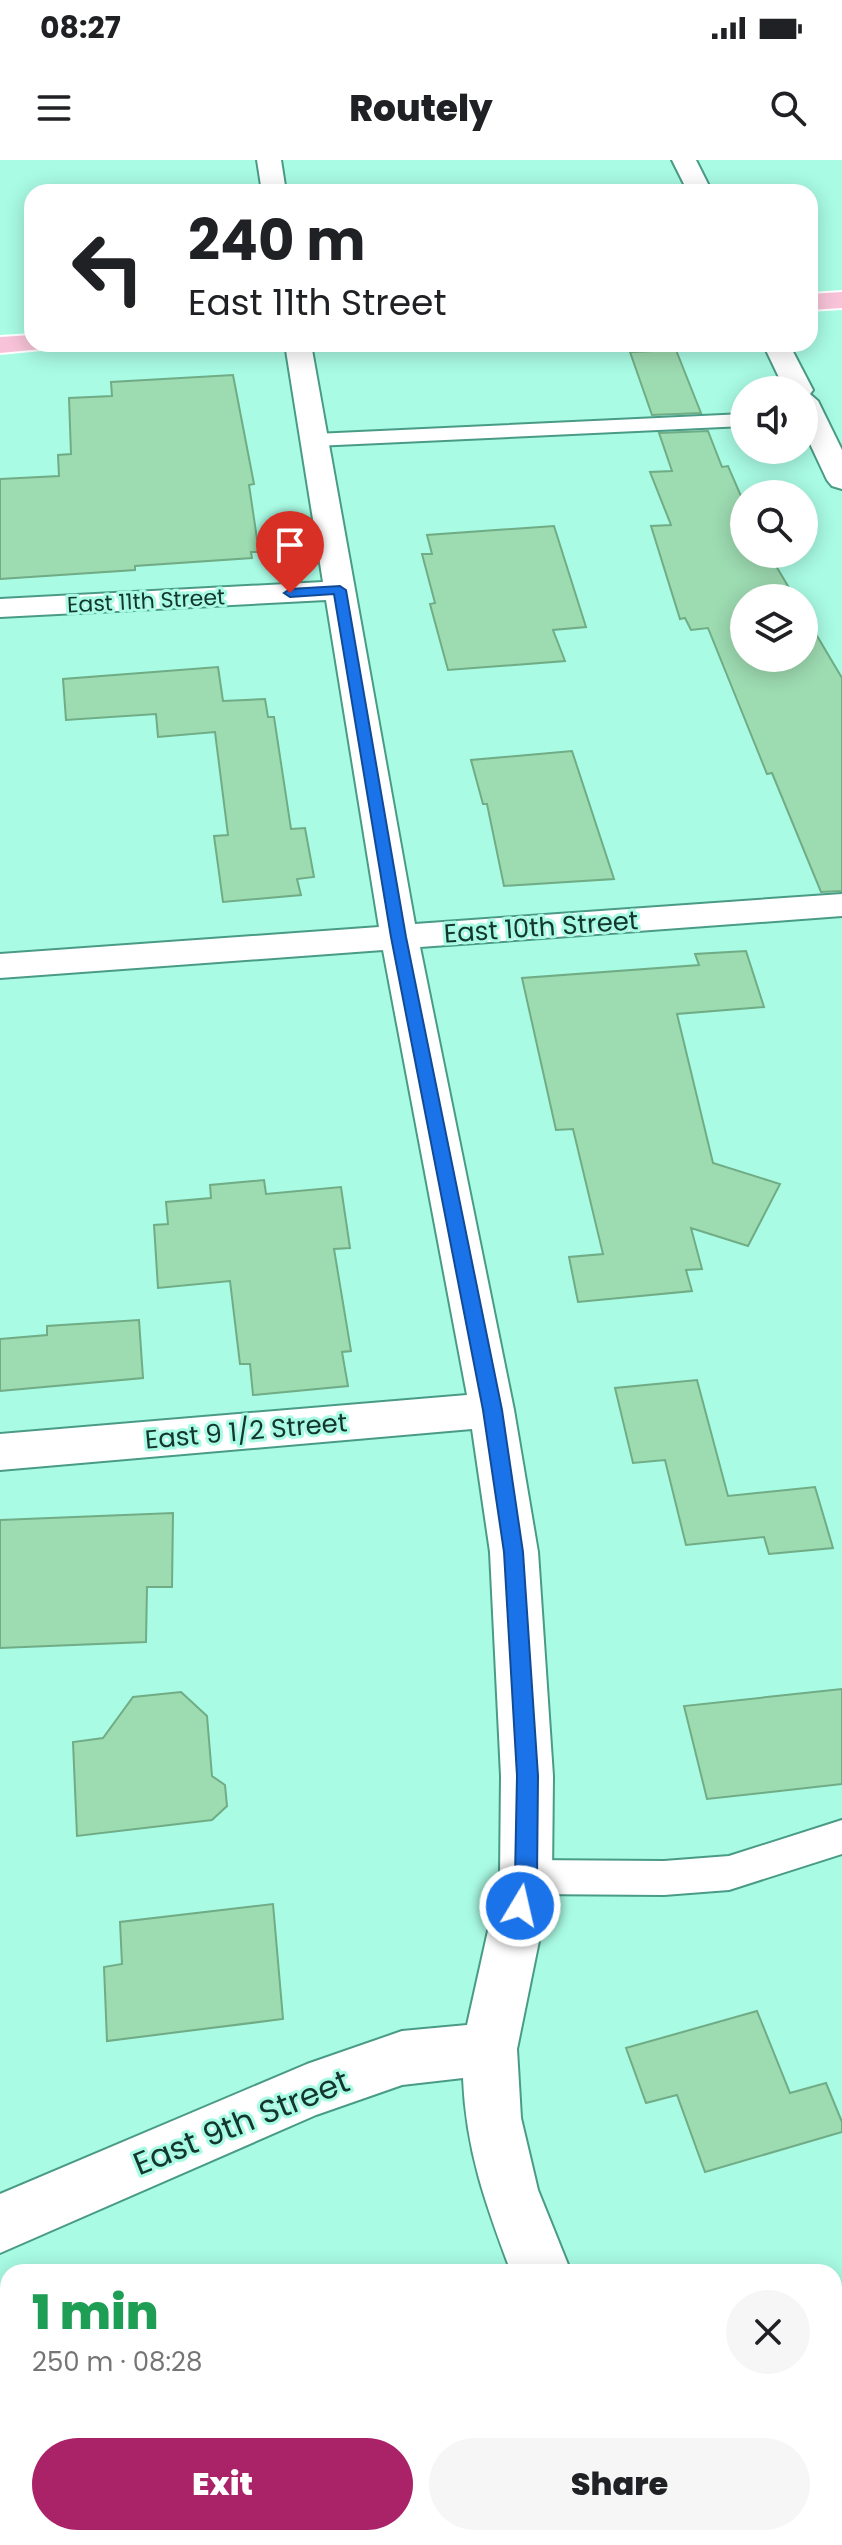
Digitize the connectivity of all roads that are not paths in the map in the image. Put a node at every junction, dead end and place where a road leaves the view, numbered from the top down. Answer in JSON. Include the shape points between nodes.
{"nodes":[{"id":1,"x":269,"y":160,"type":"edge"},
{"id":2,"x":684,"y":160,"type":"edge"},
{"id":3,"x":273,"y":184,"type":"edge"},
{"id":4,"x":696,"y":184,"type":"edge"},
{"id":5,"x":842,"y":300,"type":"edge"},
{"id":6,"x":818,"y":302,"type":"edge"},
{"id":7,"x":24,"y":344,"type":"edge"},
{"id":8,"x":0,"y":345,"type":"edge"},
{"id":9,"x":299,"y":352,"type":"edge"},
{"id":10,"x":780,"y":352,"type":"edge"},
{"id":11,"x":792,"y":376,"type":"edge"},
{"id":12,"x":730,"y":421,"type":"edge"},
{"id":13,"x":818,"y":433,"type":"edge"},
{"id":14,"x":315,"y":440,"type":"junction"},
{"id":15,"x":842,"y":480,"type":"edge"},
{"id":16,"x":340,"y":590,"type":"junction"},
{"id":17,"x":0,"y":608,"type":"edge"},
{"id":18,"x":842,"y":905,"type":"edge"},
{"id":19,"x":399,"y":937,"type":"junction"},
{"id":20,"x":0,"y":966,"type":"edge"},
{"id":21,"x":492,"y":1410,"type":"junction"},
{"id":22,"x":0,"y":1452,"type":"edge"},
{"id":23,"x":842,"y":1837,"type":"edge"},
{"id":24,"x":526,"y":1877,"type":"junction"},
{"id":25,"x":489,"y":2049,"type":"junction"},
{"id":26,"x":0,"y":2224,"type":"edge"},
{"id":27,"x":538,"y":2264,"type":"edge"}],
"edges":[{"from":1,"to":3,"type":"street"},
{"from":2,"to":4,"type":"street"},
{"from":5,"to":6,"type":"main road"},
{"from":7,"to":8,"type":"main road"},
{"from":9,"to":14,"type":"street"},
{"from":10,"to":11,"type":"street"},
{"from":12,"to":14,"type":"lane"},
{"from":13,"to":15,"type":"street"},
{"from":14,"to":16,"type":"street"},
{"from":16,"to":17,"type":"street","name":"East 11th Street"},
{"from":16,"to":19,"type":"street"},
{"from":18,"to":19,"type":"street","name":"East 10th Street"},
{"from":19,"to":20,"type":"street","name":"East 10th Street"},
{"from":19,"to":21,"type":"street"},
{"from":21,"to":22,"type":"street","name":"East 9 1/2 Street"},
{"from":21,"to":24,"type":"street","via":[[514,1552],[527,1776]]},
{"from":23,"to":24,"type":"lane","via":[[729,1873]]},
{"from":24,"to":25,"type":"street"},
{"from":25,"to":26,"type":"street","name":"East 9th Street","via":[[402,2058],[307,2091]]},
{"from":25,"to":27,"type":"street","via":[[493,2118],[509,2190]]}]}
